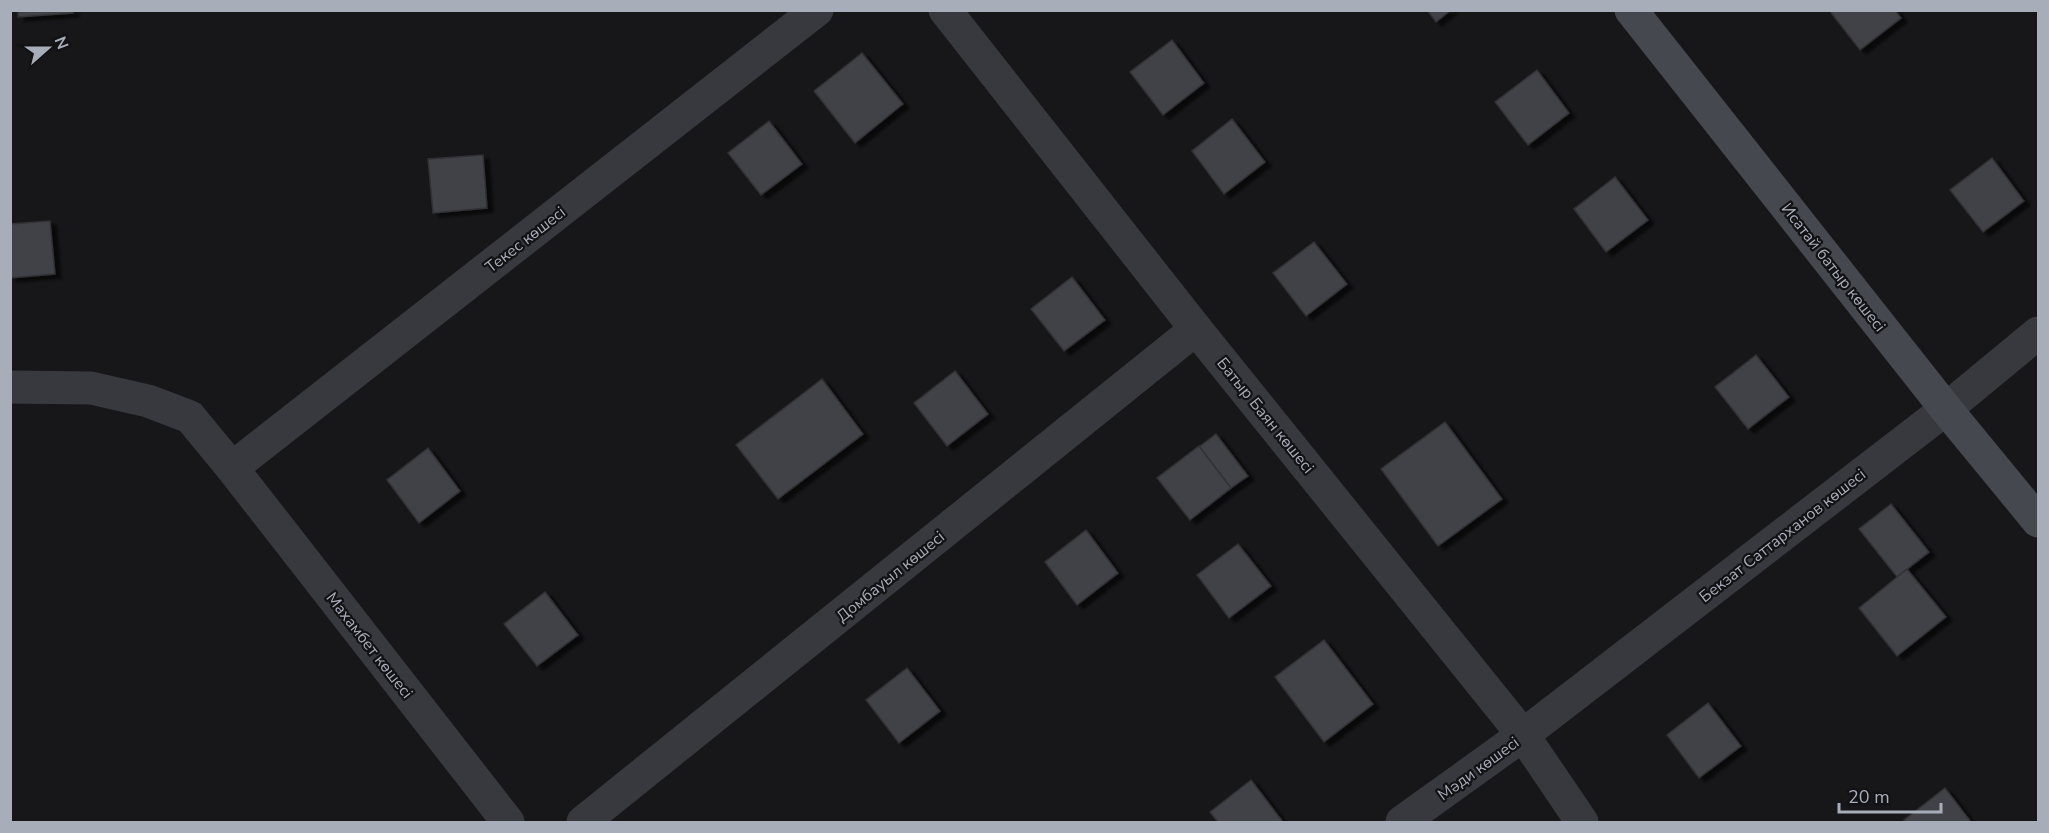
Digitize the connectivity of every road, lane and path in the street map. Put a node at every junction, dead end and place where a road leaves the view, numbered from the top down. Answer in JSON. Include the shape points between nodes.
{"nodes":[{"id":1,"x":817,"y":10,"type":"edge"},
{"id":2,"x":945,"y":10,"type":"edge"},
{"id":3,"x":1631,"y":10,"type":"edge"},
{"id":4,"x":1196,"y":329,"type":"junction"},
{"id":5,"x":2038,"y":333,"type":"edge"},
{"id":6,"x":10,"y":387,"type":"edge"},
{"id":7,"x":1946,"y":409,"type":"junction"},
{"id":8,"x":232,"y":468,"type":"junction"},
{"id":9,"x":2038,"y":521,"type":"edge"},
{"id":10,"x":1523,"y":735,"type":"junction"},
{"id":11,"x":508,"y":822,"type":"edge"},
{"id":12,"x":583,"y":822,"type":"edge"},
{"id":13,"x":1402,"y":822,"type":"edge"},
{"id":14,"x":1582,"y":822,"type":"edge"}],
"edges":[{"from":1,"to":8,"type":"street","name":"Текес көшесі"},
{"from":2,"to":4,"type":"street","name":"Батыр Баян көшесі"},
{"from":3,"to":7,"type":"street","name":"Исатай батыр көшесі"},
{"from":4,"to":10,"type":"street","name":"Батыр Баян көшесі"},
{"from":4,"to":12,"type":"street","name":"Домбауыл көшесі"},
{"from":5,"to":7,"type":"street","name":"Бекзат Саттарханов көшесі"},
{"from":6,"to":8,"type":"street","name":"Махамбет көшесі","via":[[91,388],[148,401],[190,417]]},
{"from":7,"to":9,"type":"street","name":"Исатай батыр көшесі"},
{"from":7,"to":10,"type":"street","name":"Бекзат Саттарханов көшесі"},
{"from":8,"to":11,"type":"street","name":"Махамбет көшесі"},
{"from":10,"to":13,"type":"street","name":"Мәди көшесі"},
{"from":10,"to":14,"type":"street","name":"Батыр Баян көшесі"}]}
